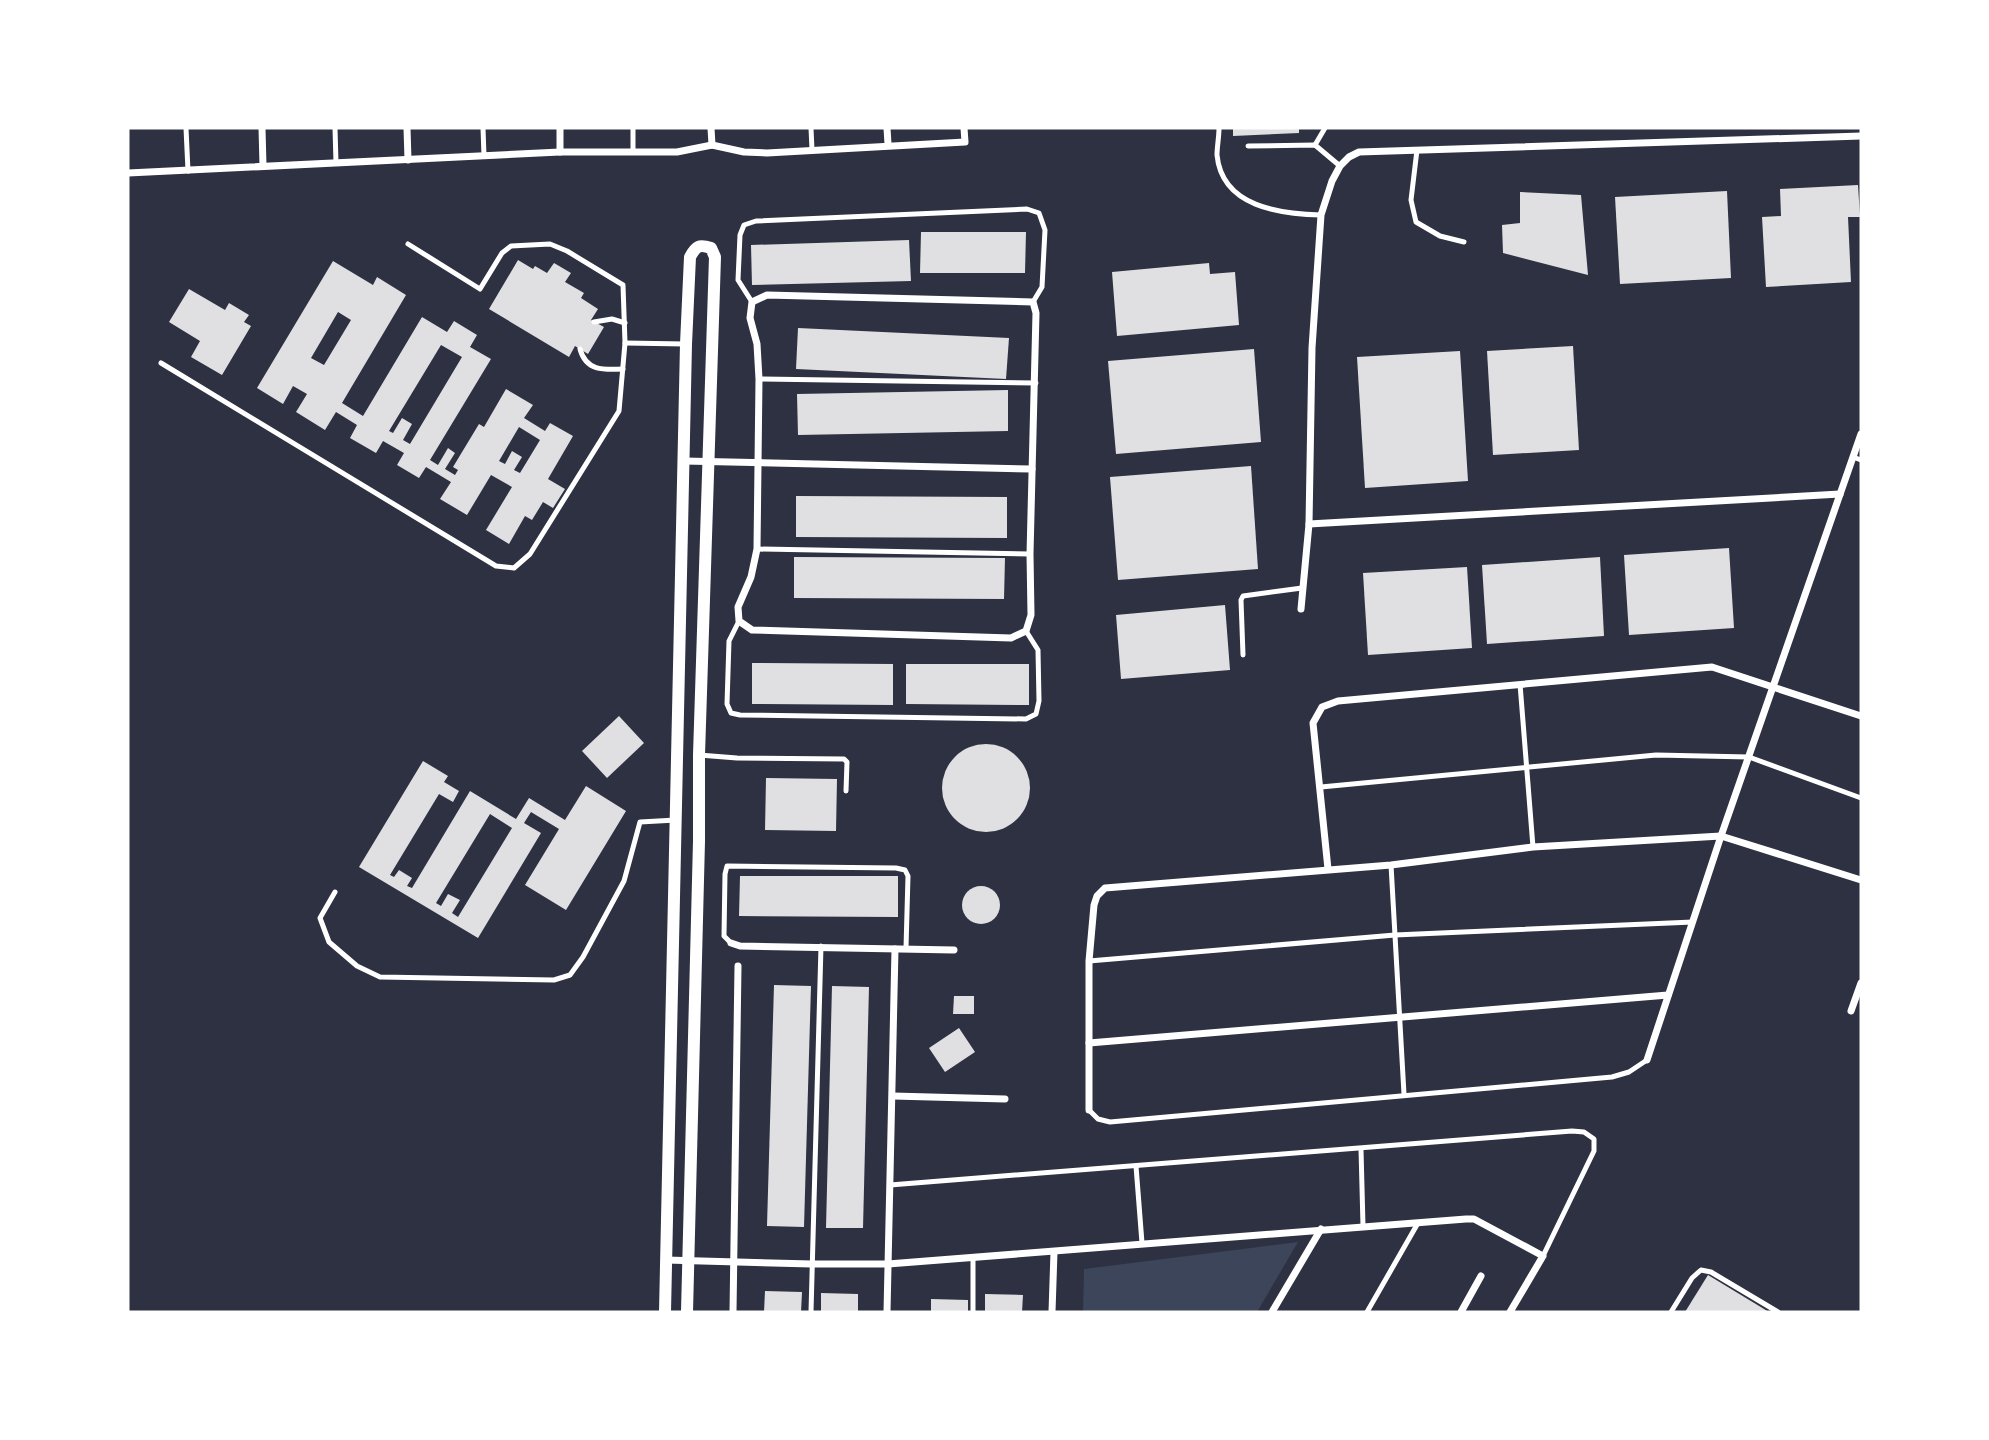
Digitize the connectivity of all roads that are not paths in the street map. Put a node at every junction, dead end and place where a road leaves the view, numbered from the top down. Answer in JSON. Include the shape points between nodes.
{"nodes":[{"id":1,"x":186,"y":128,"type":"edge"},
{"id":2,"x":262,"y":128,"type":"edge"},
{"id":3,"x":335,"y":128,"type":"edge"},
{"id":4,"x":407,"y":128,"type":"edge"},
{"id":5,"x":483,"y":128,"type":"edge"},
{"id":6,"x":559,"y":128,"type":"edge"},
{"id":7,"x":632,"y":128,"type":"edge"},
{"id":8,"x":711,"y":128,"type":"edge"},
{"id":9,"x":811,"y":128,"type":"edge"},
{"id":10,"x":887,"y":128,"type":"edge"},
{"id":11,"x":964,"y":128,"type":"edge"},
{"id":12,"x":1219,"y":128,"type":"edge"},
{"id":13,"x":1325,"y":128,"type":"edge"},
{"id":14,"x":1861,"y":136,"type":"edge"},
{"id":15,"x":712,"y":145,"type":"junction"},
{"id":16,"x":888,"y":145,"type":"junction"},
{"id":17,"x":1315,"y":145,"type":"junction"},
{"id":18,"x":1248,"y":146,"type":"dead end"},
{"id":19,"x":812,"y":150,"type":"junction"},
{"id":20,"x":1417,"y":150,"type":"junction"},
{"id":21,"x":560,"y":152,"type":"junction"},
{"id":22,"x":633,"y":152,"type":"junction"},
{"id":23,"x":484,"y":156,"type":"junction"},
{"id":24,"x":408,"y":160,"type":"junction"},
{"id":25,"x":337,"y":163,"type":"junction"},
{"id":26,"x":263,"y":166,"type":"junction"},
{"id":27,"x":1340,"y":166,"type":"junction"},
{"id":28,"x":188,"y":171,"type":"junction"},
{"id":29,"x":128,"y":173,"type":"edge"},
{"id":30,"x":1321,"y":215,"type":"junction"},
{"id":31,"x":1464,"y":242,"type":"dead end"},
{"id":32,"x":408,"y":244,"type":"dead end"},
{"id":33,"x":752,"y":302,"type":"junction"},
{"id":34,"x":1033,"y":302,"type":"junction"},
{"id":35,"x":594,"y":322,"type":"dead end"},
{"id":36,"x":625,"y":323,"type":"junction"},
{"id":37,"x":625,"y":343,"type":"junction"},
{"id":38,"x":686,"y":344,"type":"junction"},
{"id":39,"x":580,"y":349,"type":"dead end"},
{"id":40,"x":161,"y":363,"type":"dead end"},
{"id":41,"x":623,"y":369,"type":"junction"},
{"id":42,"x":759,"y":379,"type":"junction"},
{"id":43,"x":1035,"y":383,"type":"junction"},
{"id":44,"x":1861,"y":434,"type":"edge"},
{"id":45,"x":1857,"y":459,"type":"edge"},
{"id":46,"x":684,"y":461,"type":"junction"},
{"id":47,"x":708,"y":461,"type":"junction"},
{"id":48,"x":758,"y":463,"type":"junction"},
{"id":49,"x":1032,"y":469,"type":"junction"},
{"id":50,"x":1840,"y":494,"type":"junction"},
{"id":51,"x":1309,"y":524,"type":"junction"},
{"id":52,"x":757,"y":548,"type":"junction"},
{"id":53,"x":1030,"y":554,"type":"junction"},
{"id":54,"x":1302,"y":588,"type":"junction"},
{"id":55,"x":1301,"y":609,"type":"dead end"},
{"id":56,"x":739,"y":621,"type":"junction"},
{"id":57,"x":1026,"y":631,"type":"junction"},
{"id":58,"x":1243,"y":655,"type":"dead end"},
{"id":59,"x":1520,"y":684,"type":"junction"},
{"id":60,"x":1774,"y":686,"type":"junction"},
{"id":61,"x":1861,"y":716,"type":"edge"},
{"id":62,"x":699,"y":755,"type":"junction"},
{"id":63,"x":1749,"y":757,"type":"junction"},
{"id":64,"x":1527,"y":767,"type":"junction"},
{"id":65,"x":1321,"y":787,"type":"junction"},
{"id":66,"x":846,"y":791,"type":"dead end"},
{"id":67,"x":1861,"y":798,"type":"edge"},
{"id":68,"x":676,"y":820,"type":"junction"},
{"id":69,"x":1721,"y":836,"type":"junction"},
{"id":70,"x":1533,"y":847,"type":"junction"},
{"id":71,"x":1391,"y":865,"type":"junction"},
{"id":72,"x":1328,"y":869,"type":"junction"},
{"id":73,"x":1861,"y":880,"type":"edge"},
{"id":74,"x":335,"y":892,"type":"dead end"},
{"id":75,"x":1693,"y":922,"type":"junction"},
{"id":76,"x":1395,"y":935,"type":"junction"},
{"id":77,"x":731,"y":943,"type":"joint"},
{"id":78,"x":821,"y":946,"type":"junction"},
{"id":79,"x":906,"y":948,"type":"junction"},
{"id":80,"x":895,"y":949,"type":"junction"},
{"id":81,"x":954,"y":950,"type":"dead end"},
{"id":82,"x":1089,"y":961,"type":"junction"},
{"id":83,"x":738,"y":966,"type":"dead end"},
{"id":84,"x":1861,"y":983,"type":"edge"},
{"id":85,"x":1668,"y":995,"type":"junction"},
{"id":86,"x":1851,"y":1011,"type":"dead end"},
{"id":87,"x":1400,"y":1017,"type":"junction"},
{"id":88,"x":1089,"y":1043,"type":"junction"},
{"id":89,"x":1647,"y":1060,"type":"joint"},
{"id":90,"x":1404,"y":1094,"type":"junction"},
{"id":91,"x":893,"y":1096,"type":"junction"},
{"id":92,"x":1005,"y":1099,"type":"dead end"},
{"id":93,"x":1089,"y":1110,"type":"joint"},
{"id":94,"x":1361,"y":1149,"type":"junction"},
{"id":95,"x":1136,"y":1166,"type":"junction"},
{"id":96,"x":890,"y":1185,"type":"junction"},
{"id":97,"x":1418,"y":1223,"type":"junction"},
{"id":98,"x":1363,"y":1226,"type":"junction"},
{"id":99,"x":1321,"y":1230,"type":"junction"},
{"id":100,"x":1142,"y":1243,"type":"junction"},
{"id":101,"x":1054,"y":1252,"type":"junction"},
{"id":102,"x":1543,"y":1256,"type":"junction"},
{"id":103,"x":973,"y":1258,"type":"junction"},
{"id":104,"x":687,"y":1259,"type":"junction"},
{"id":105,"x":666,"y":1260,"type":"junction"},
{"id":106,"x":735,"y":1263,"type":"junction"},
{"id":107,"x":812,"y":1264,"type":"junction"},
{"id":108,"x":888,"y":1264,"type":"junction"},
{"id":109,"x":1481,"y":1276,"type":"dead end"},
{"id":110,"x":665,"y":1312,"type":"edge"},
{"id":111,"x":687,"y":1312,"type":"edge"},
{"id":112,"x":733,"y":1312,"type":"edge"},
{"id":113,"x":811,"y":1312,"type":"edge"},
{"id":114,"x":887,"y":1312,"type":"edge"},
{"id":115,"x":973,"y":1312,"type":"edge"},
{"id":116,"x":1052,"y":1312,"type":"edge"},
{"id":117,"x":1272,"y":1312,"type":"edge"},
{"id":118,"x":1367,"y":1312,"type":"edge"},
{"id":119,"x":1461,"y":1312,"type":"edge"},
{"id":120,"x":1510,"y":1312,"type":"edge"},
{"id":121,"x":1671,"y":1312,"type":"edge"},
{"id":122,"x":1778,"y":1312,"type":"edge"}],
"edges":[{"from":1,"to":28,"type":"lane"},
{"from":2,"to":26,"type":"street"},
{"from":3,"to":25,"type":"lane"},
{"from":4,"to":24,"type":"street"},
{"from":5,"to":23,"type":"lane"},
{"from":6,"to":21,"type":"street"},
{"from":7,"to":22,"type":"lane"},
{"from":8,"to":15,"type":"street"},
{"from":9,"to":19,"type":"lane"},
{"from":10,"to":16,"type":"street"},
{"from":11,"to":16,"type":"street","via":[[965,142]]},
{"from":12,"to":30,"type":"lane","via":[[1217,157],[1228,186],[1250,203],[1290,214]]},
{"from":13,"to":17,"type":"lane"},
{"from":14,"to":20,"type":"street"},
{"from":15,"to":19,"type":"street","via":[[744,152]]},
{"from":15,"to":22,"type":"street","via":[[677,152]]},
{"from":16,"to":19,"type":"street"},
{"from":17,"to":18,"type":"lane"},
{"from":17,"to":27,"type":"lane"},
{"from":20,"to":27,"type":"street","via":[[1359,152]]},
{"from":20,"to":31,"type":"lane","via":[[1411,200],[1416,222],[1440,236]]},
{"from":21,"to":22,"type":"street"},
{"from":21,"to":23,"type":"street"},
{"from":23,"to":24,"type":"street"},
{"from":24,"to":25,"type":"street"},
{"from":25,"to":26,"type":"street"},
{"from":26,"to":28,"type":"street"},
{"from":27,"to":30,"type":"street"},
{"from":28,"to":29,"type":"street"},
{"from":30,"to":51,"type":"street","via":[[1312,348]]},
{"from":32,"to":36,"type":"lane","via":[[480,289],[511,246],[550,244],[623,285]]},
{"from":33,"to":34,"type":"street","via":[[767,295]]},
{"from":33,"to":34,"type":"lane","via":[[738,280],[744,225],[1027,209],[1040,213],[1045,230],[1042,287]]},
{"from":33,"to":42,"type":"street"},
{"from":34,"to":43,"type":"street"},
{"from":35,"to":36,"type":"lane","via":[[612,319]]},
{"from":36,"to":37,"type":"lane"},
{"from":37,"to":38,"type":"lane"},
{"from":37,"to":41,"type":"lane"},
{"from":38,"to":46,"type":"street"},
{"from":38,"to":47,"type":"street","via":[[690,257],[702,245],[711,248],[715,257]]},
{"from":39,"to":41,"type":"lane","via":[[591,367]]},
{"from":40,"to":41,"type":"lane","via":[[496,566],[514,568],[530,554],[619,411]]},
{"from":42,"to":43,"type":"lane"},
{"from":42,"to":48,"type":"street"},
{"from":43,"to":49,"type":"street"},
{"from":44,"to":45,"type":"street"},
{"from":45,"to":50,"type":"street"},
{"from":46,"to":47,"type":"street"},
{"from":46,"to":68,"type":"street"},
{"from":47,"to":48,"type":"street"},
{"from":47,"to":62,"type":"street"},
{"from":48,"to":49,"type":"street"},
{"from":48,"to":52,"type":"street"},
{"from":49,"to":53,"type":"street"},
{"from":50,"to":51,"type":"street"},
{"from":50,"to":60,"type":"street"},
{"from":51,"to":54,"type":"street"},
{"from":52,"to":53,"type":"lane"},
{"from":52,"to":56,"type":"street","via":[[738,607]]},
{"from":53,"to":57,"type":"street","via":[[1031,615]]},
{"from":54,"to":55,"type":"street"},
{"from":54,"to":58,"type":"lane","via":[[1243,596]]},
{"from":56,"to":57,"type":"street","via":[[751,630],[765,631],[1011,638]]},
{"from":56,"to":57,"type":"lane","via":[[729,641],[727,704],[731,713],[740,715],[1026,719],[1036,714],[1039,701],[1038,650]]},
{"from":59,"to":60,"type":"street","via":[[1712,667]]},
{"from":59,"to":64,"type":"lane"},
{"from":59,"to":65,"type":"street","via":[[1338,701],[1322,707],[1313,723]]},
{"from":60,"to":61,"type":"street"},
{"from":60,"to":63,"type":"street"},
{"from":62,"to":66,"type":"lane","via":[[844,760]]},
{"from":62,"to":104,"type":"street"},
{"from":63,"to":64,"type":"lane","via":[[1656,755]]},
{"from":63,"to":67,"type":"lane"},
{"from":63,"to":69,"type":"street"},
{"from":64,"to":65,"type":"lane"},
{"from":64,"to":70,"type":"lane"},
{"from":65,"to":72,"type":"street"},
{"from":68,"to":74,"type":"lane","via":[[640,822],[624,881],[589,946],[570,975],[554,980],[380,976],[357,967],[329,942],[320,918]]},
{"from":68,"to":105,"type":"street"},
{"from":69,"to":70,"type":"street"},
{"from":69,"to":73,"type":"street"},
{"from":69,"to":75,"type":"street"},
{"from":70,"to":71,"type":"street"},
{"from":71,"to":72,"type":"street"},
{"from":71,"to":76,"type":"lane"},
{"from":72,"to":82,"type":"street","via":[[1105,888],[1094,905]]},
{"from":75,"to":76,"type":"lane"},
{"from":75,"to":85,"type":"street"},
{"from":76,"to":82,"type":"lane"},
{"from":76,"to":87,"type":"lane"},
{"from":77,"to":78,"type":"street"},
{"from":77,"to":79,"type":"lane","via":[[724,936],[727,866],[896,868],[908,876]]},
{"from":78,"to":80,"type":"street"},
{"from":78,"to":107,"type":"lane"},
{"from":79,"to":80,"type":"street"},
{"from":79,"to":81,"type":"street"},
{"from":80,"to":91,"type":"street"},
{"from":82,"to":88,"type":"street"},
{"from":83,"to":106,"type":"street"},
{"from":84,"to":86,"type":"street"},
{"from":85,"to":87,"type":"street"},
{"from":85,"to":89,"type":"street"},
{"from":87,"to":88,"type":"street"},
{"from":87,"to":90,"type":"lane"},
{"from":88,"to":93,"type":"street"},
{"from":89,"to":90,"type":"lane","via":[[1612,1077]]},
{"from":90,"to":93,"type":"lane","via":[[1110,1122]]},
{"from":91,"to":92,"type":"street"},
{"from":91,"to":96,"type":"street"},
{"from":94,"to":95,"type":"lane"},
{"from":94,"to":98,"type":"lane"},
{"from":94,"to":102,"type":"lane","via":[[1572,1131],[1590,1135],[1594,1151]]},
{"from":95,"to":96,"type":"lane"},
{"from":95,"to":100,"type":"lane"},
{"from":96,"to":108,"type":"street"},
{"from":97,"to":98,"type":"street"},
{"from":97,"to":102,"type":"street","via":[[1474,1219]]},
{"from":97,"to":118,"type":"lane"},
{"from":98,"to":99,"type":"street"},
{"from":99,"to":100,"type":"street"},
{"from":99,"to":117,"type":"street"},
{"from":100,"to":101,"type":"street"},
{"from":101,"to":103,"type":"street"},
{"from":101,"to":116,"type":"street"},
{"from":102,"to":120,"type":"street"},
{"from":103,"to":108,"type":"street"},
{"from":103,"to":115,"type":"lane"},
{"from":104,"to":105,"type":"street"},
{"from":104,"to":106,"type":"street"},
{"from":104,"to":111,"type":"street"},
{"from":105,"to":110,"type":"street"},
{"from":106,"to":107,"type":"street"},
{"from":106,"to":112,"type":"street"},
{"from":107,"to":108,"type":"street"},
{"from":107,"to":113,"type":"lane"},
{"from":108,"to":114,"type":"street"},
{"from":109,"to":119,"type":"street"},
{"from":121,"to":122,"type":"lane","via":[[1701,1270]]}]}
